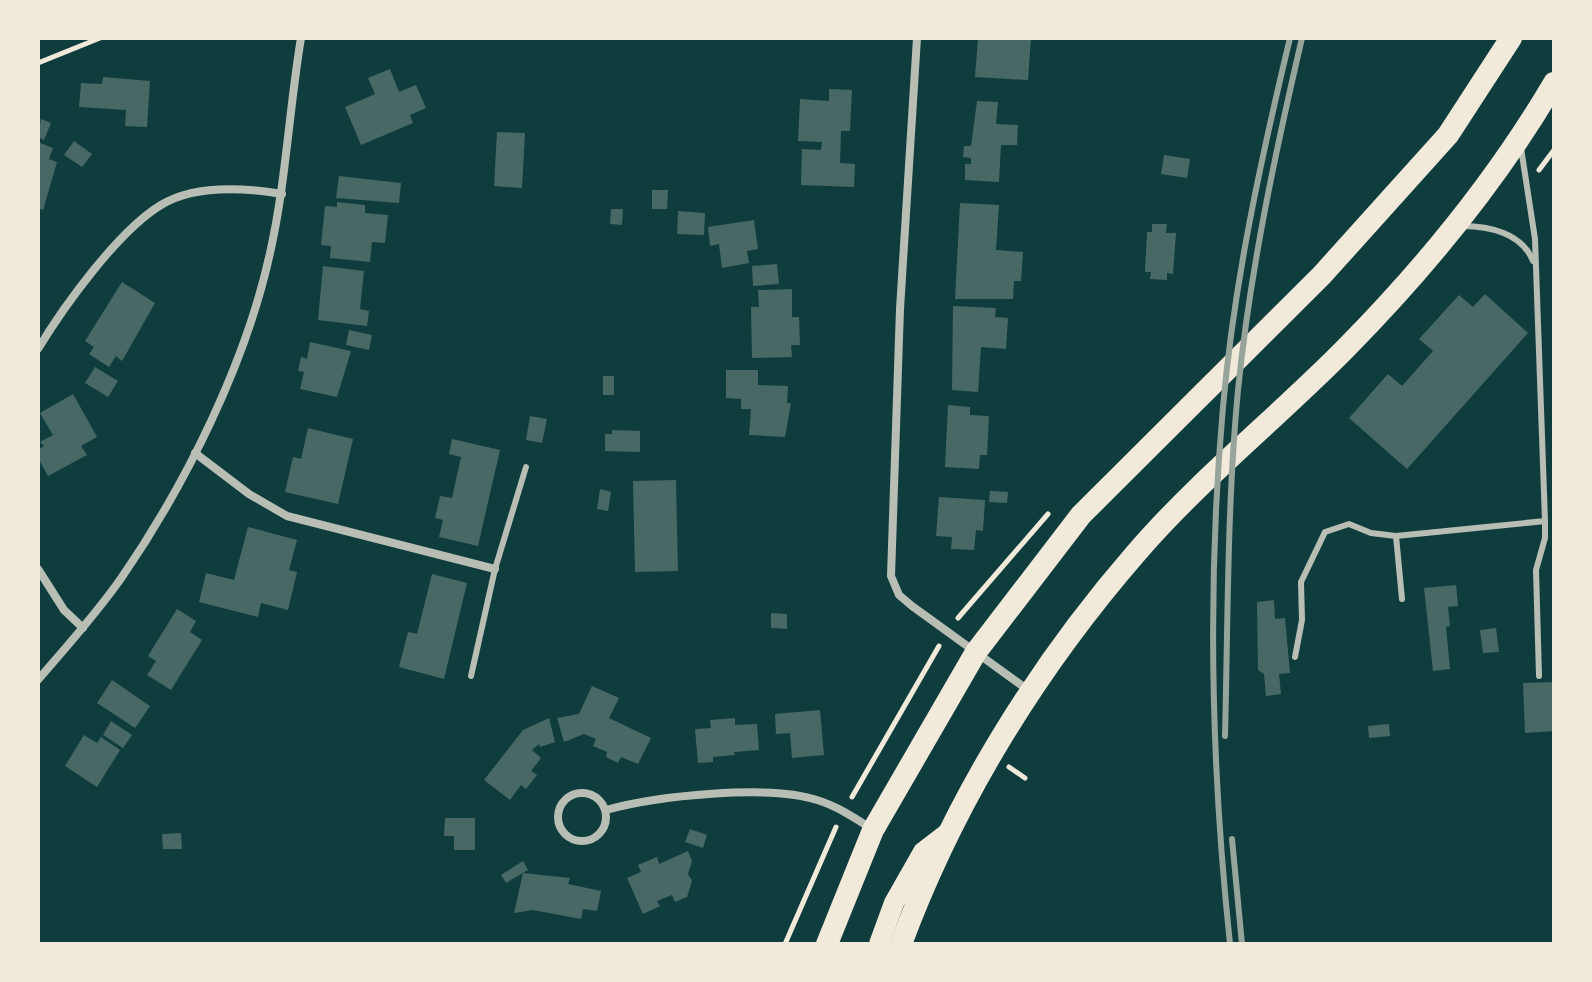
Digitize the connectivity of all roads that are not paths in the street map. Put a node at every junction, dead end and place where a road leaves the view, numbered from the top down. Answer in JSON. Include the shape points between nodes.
{"nodes":[{"id":1,"x":301,"y":38,"type":"edge"},
{"id":2,"x":917,"y":38,"type":"edge"},
{"id":3,"x":1511,"y":38,"type":"edge"},
{"id":4,"x":1554,"y":83,"type":"edge"},
{"id":5,"x":1519,"y":139,"type":"junction"},
{"id":6,"x":282,"y":194,"type":"junction"},
{"id":7,"x":1454,"y":226,"type":"junction"},
{"id":8,"x":1536,"y":268,"type":"junction"},
{"id":9,"x":38,"y":349,"type":"edge"},
{"id":10,"x":195,"y":453,"type":"junction"},
{"id":11,"x":526,"y":467,"type":"dead end"},
{"id":12,"x":1545,"y":521,"type":"junction"},
{"id":13,"x":1396,"y":536,"type":"junction"},
{"id":14,"x":38,"y":569,"type":"edge"},
{"id":15,"x":495,"y":569,"type":"junction"},
{"id":16,"x":1402,"y":599,"type":"dead end"},
{"id":17,"x":83,"y":628,"type":"junction"},
{"id":18,"x":976,"y":652,"type":"junction"},
{"id":19,"x":1295,"y":657,"type":"dead end"},
{"id":20,"x":471,"y":676,"type":"dead end"},
{"id":21,"x":1539,"y":676,"type":"dead end"},
{"id":22,"x":38,"y":680,"type":"edge"},
{"id":23,"x":1031,"y":692,"type":"junction"},
{"id":24,"x":606,"y":810,"type":"junction"},
{"id":25,"x":873,"y":830,"type":"junction"},
{"id":26,"x":949,"y":832,"type":"junction"},
{"id":27,"x":827,"y":944,"type":"edge"},
{"id":28,"x":879,"y":944,"type":"edge"},
{"id":29,"x":901,"y":944,"type":"edge"}],
"edges":[{"from":1,"to":6,"type":"street"},
{"from":2,"to":18,"type":"street","via":[[891,576],[899,595]]},
{"from":3,"to":18,"type":"highway","via":[[1448,135],[1322,275],[1081,515]]},
{"from":4,"to":5,"type":"highway"},
{"from":5,"to":7,"type":"highway"},
{"from":5,"to":8,"type":"lane"},
{"from":6,"to":9,"type":"street","via":[[222,189],[162,204],[89,276]]},
{"from":6,"to":10,"type":"street","via":[[252,313]]},
{"from":7,"to":8,"type":"lane","via":[[1492,228],[1510,236],[1529,250]]},
{"from":7,"to":23,"type":"highway","via":[[1344,349],[1169,517],[1093,605]]},
{"from":8,"to":12,"type":"lane"},
{"from":10,"to":15,"type":"street","via":[[287,516]]},
{"from":10,"to":17,"type":"street","via":[[122,577]]},
{"from":11,"to":15,"type":"lane"},
{"from":12,"to":13,"type":"lane"},
{"from":12,"to":21,"type":"lane","via":[[1536,570]]},
{"from":13,"to":16,"type":"lane"},
{"from":13,"to":19,"type":"lane","via":[[1349,524],[1325,532],[1301,582],[1302,620]]},
{"from":14,"to":17,"type":"street","via":[[64,610]]},
{"from":15,"to":20,"type":"lane"},
{"from":17,"to":22,"type":"street"},
{"from":18,"to":23,"type":"street"},
{"from":18,"to":25,"type":"highway"},
{"from":23,"to":26,"type":"highway"},
{"from":24,"to":24,"type":"street","via":[[603,829],[583,842],[570,837],[557,821],[559,807],[569,796],[586,793],[600,799]]},
{"from":24,"to":25,"type":"street","via":[[752,793],[816,799]]},
{"from":25,"to":27,"type":"highway"},
{"from":26,"to":28,"type":"main road","via":[[923,852],[894,903]]},
{"from":26,"to":29,"type":"highway"}]}
